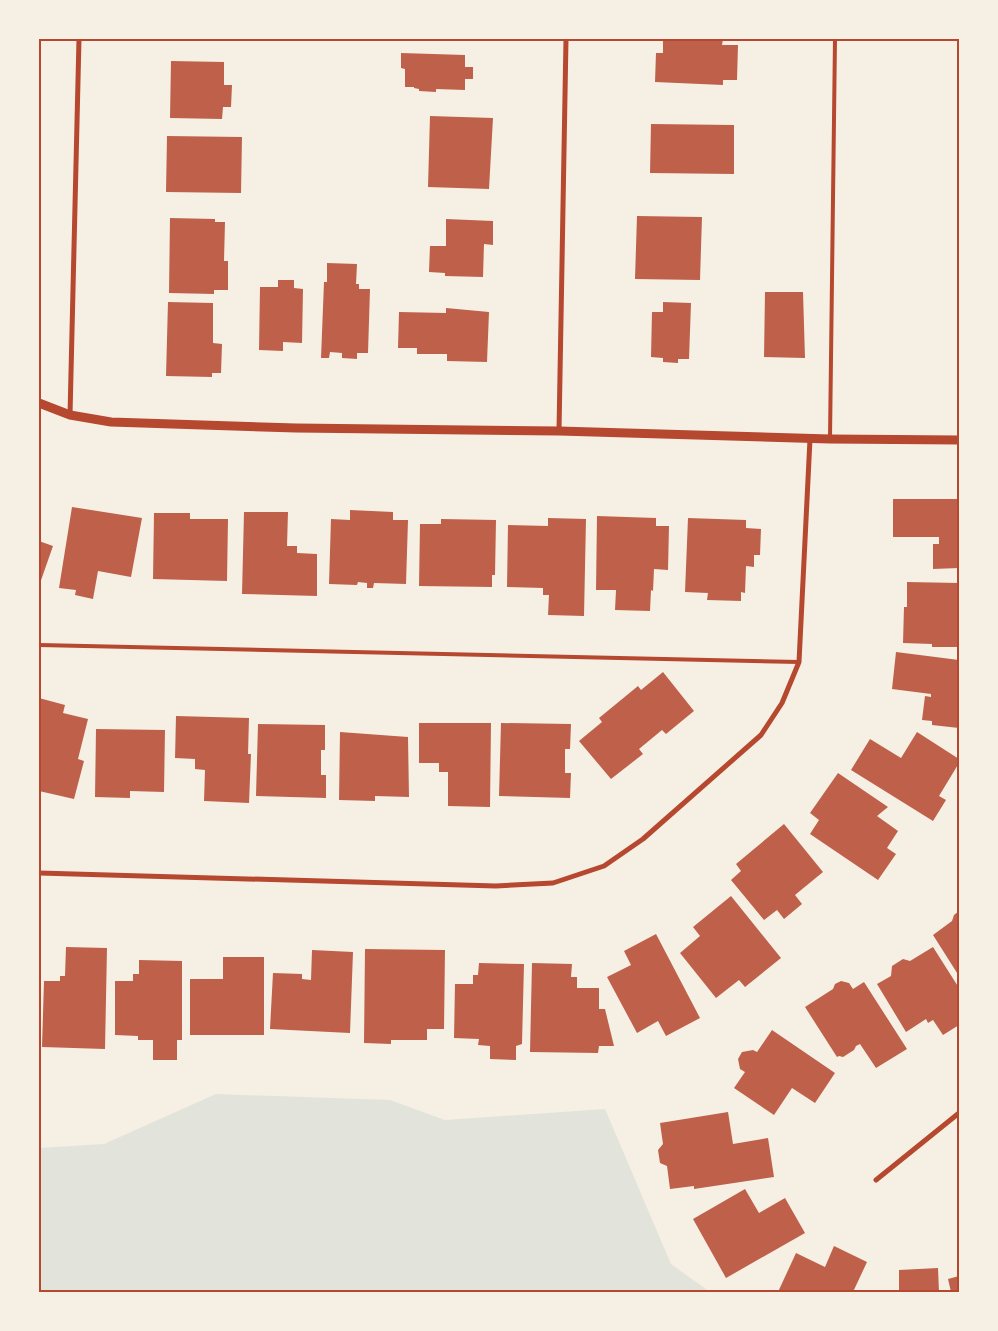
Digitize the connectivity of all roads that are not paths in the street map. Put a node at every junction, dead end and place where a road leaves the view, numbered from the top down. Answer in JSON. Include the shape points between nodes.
{"nodes":[{"id":1,"x":79,"y":39,"type":"edge"},
{"id":2,"x":566,"y":39,"type":"edge"},
{"id":3,"x":835,"y":39,"type":"edge"},
{"id":4,"x":39,"y":403,"type":"edge"},
{"id":5,"x":70,"y":414,"type":"junction"},
{"id":6,"x":559,"y":431,"type":"junction"},
{"id":7,"x":810,"y":439,"type":"junction"},
{"id":8,"x":830,"y":439,"type":"junction"},
{"id":9,"x":959,"y":440,"type":"edge"},
{"id":10,"x":39,"y":645,"type":"edge"},
{"id":11,"x":799,"y":662,"type":"junction"},
{"id":12,"x":39,"y":874,"type":"edge"},
{"id":13,"x":959,"y":1113,"type":"edge"},
{"id":14,"x":876,"y":1180,"type":"dead end"}],
"edges":[{"from":1,"to":5,"type":"street"},
{"from":2,"to":6,"type":"street"},
{"from":3,"to":8,"type":"lane"},
{"from":4,"to":5,"type":"street"},
{"from":5,"to":6,"type":"street","via":[[111,422]]},
{"from":6,"to":7,"type":"street"},
{"from":7,"to":8,"type":"street"},
{"from":7,"to":11,"type":"street"},
{"from":8,"to":9,"type":"street"},
{"from":10,"to":11,"type":"lane"},
{"from":11,"to":12,"type":"street","via":[[782,703],[761,735],[643,839],[604,866],[553,882],[496,886]]},
{"from":13,"to":14,"type":"street"}]}
